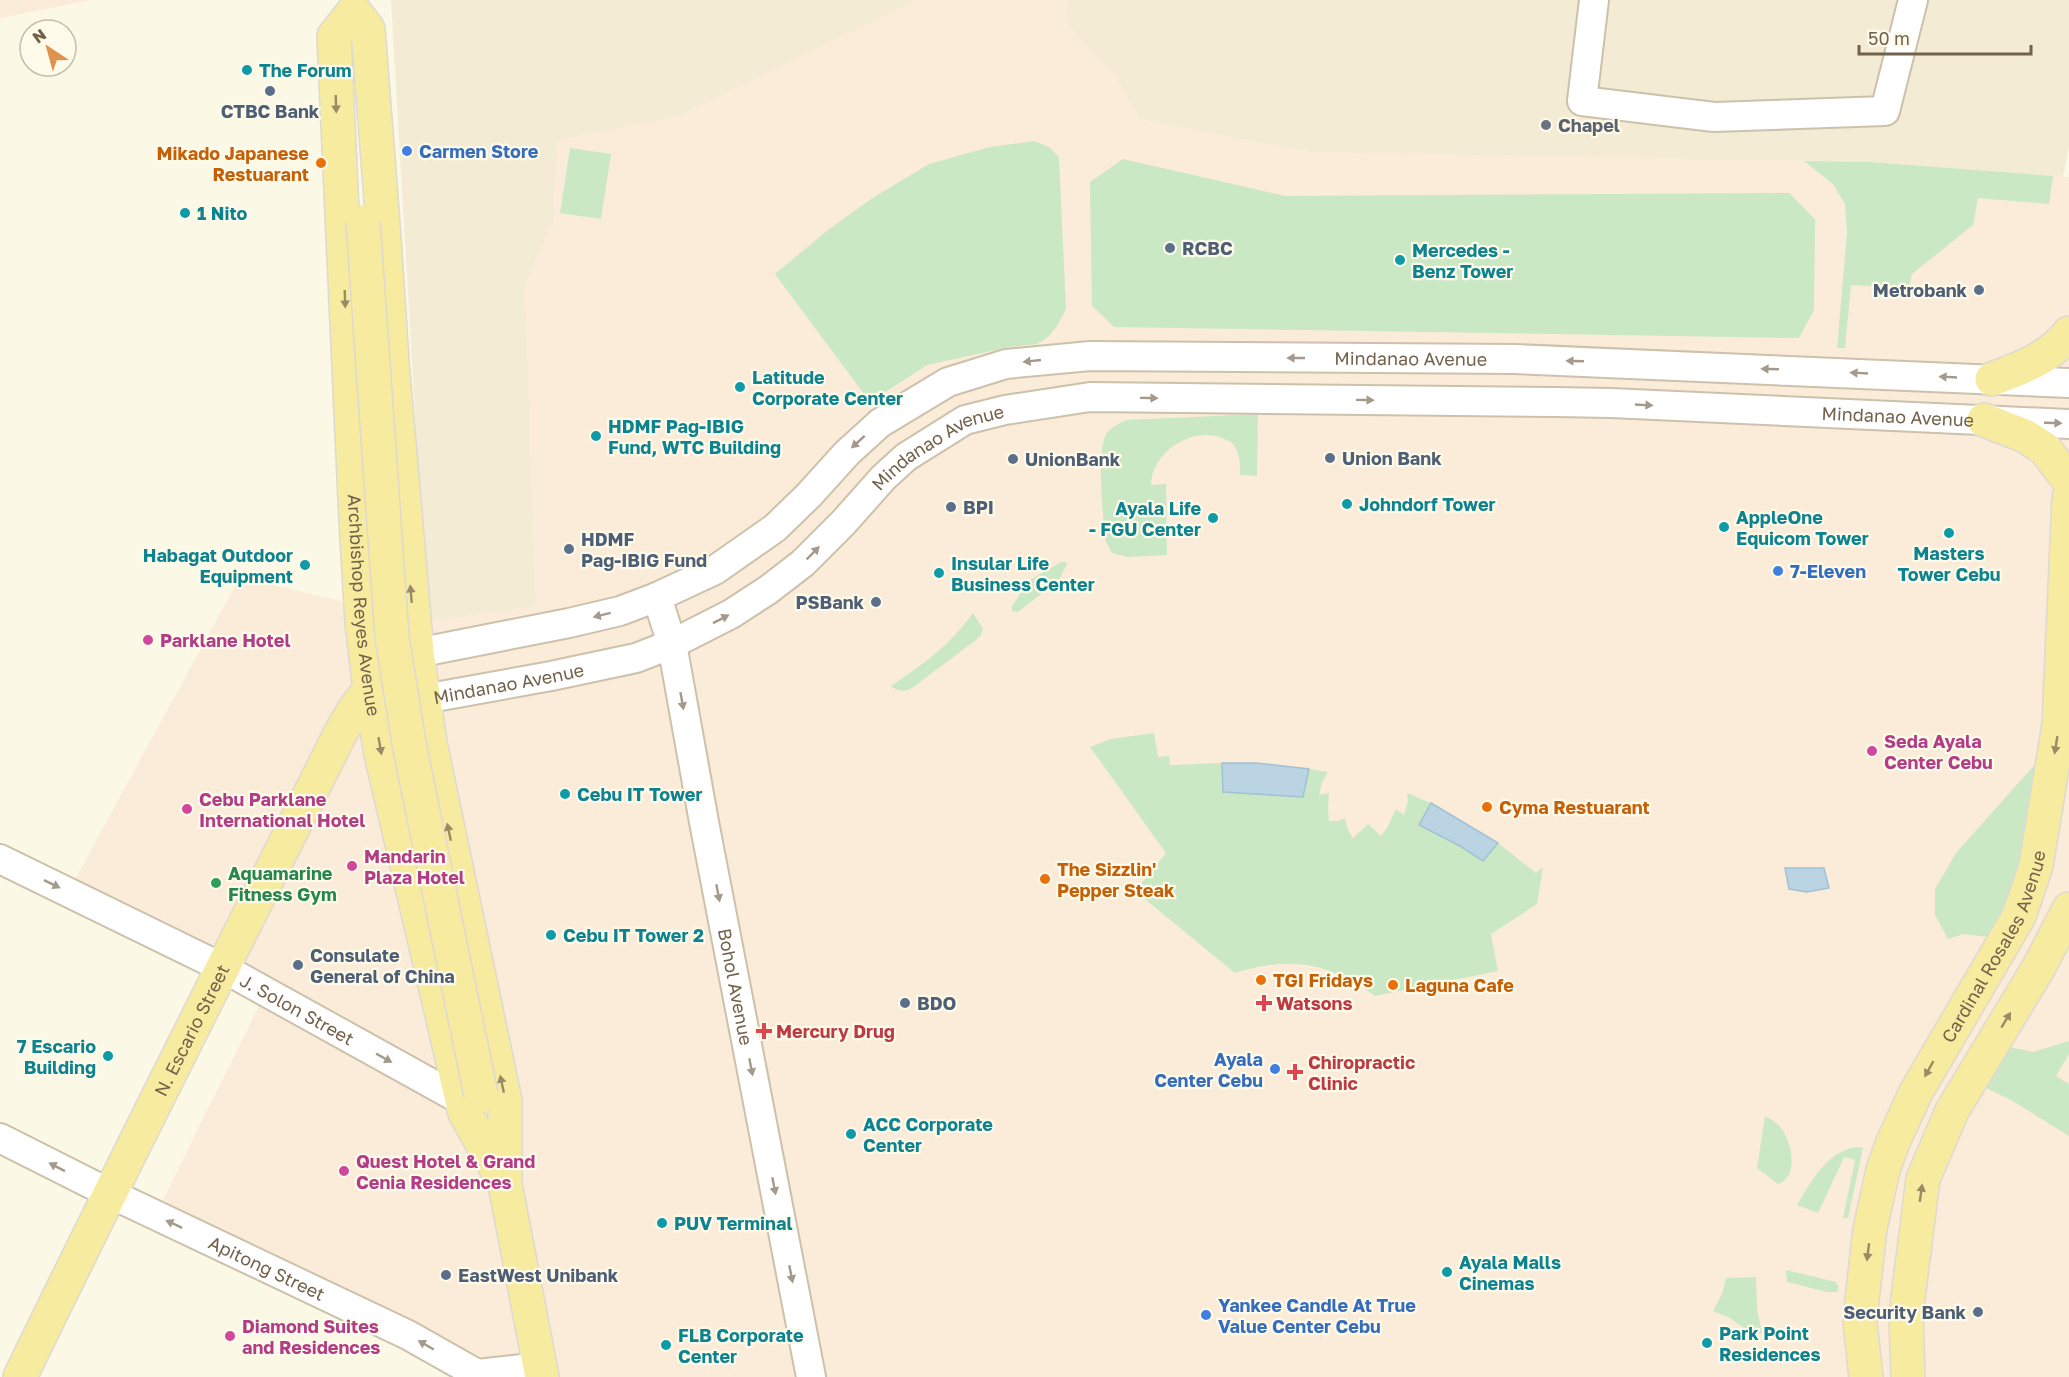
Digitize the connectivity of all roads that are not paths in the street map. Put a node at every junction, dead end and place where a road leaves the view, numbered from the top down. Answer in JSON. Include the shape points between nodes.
{"nodes":[{"id":1,"x":1594,"y":0,"type":"edge"},
{"id":2,"x":1913,"y":0,"type":"edge"},
{"id":3,"x":353,"y":5,"type":"edge"},
{"id":4,"x":2069,"y":333,"type":"edge"},
{"id":5,"x":1992,"y":379,"type":"junction"},
{"id":6,"x":2069,"y":383,"type":"edge"},
{"id":7,"x":1984,"y":420,"type":"junction"},
{"id":8,"x":2069,"y":424,"type":"edge"},
{"id":9,"x":2069,"y":482,"type":"edge"},
{"id":10,"x":2069,"y":498,"type":"edge"},
{"id":11,"x":657,"y":597,"type":"junction"},
{"id":12,"x":672,"y":644,"type":"junction"},
{"id":13,"x":417,"y":652,"type":"junction"},
{"id":14,"x":370,"y":689,"type":"junction"},
{"id":15,"x":423,"y":699,"type":"junction"},
{"id":16,"x":0,"y":859,"type":"edge"},
{"id":17,"x":2069,"y":909,"type":"edge"},
{"id":18,"x":223,"y":968,"type":"junction"},
{"id":19,"x":472,"y":1098,"type":"junction"},
{"id":20,"x":0,"y":1138,"type":"edge"},
{"id":21,"x":505,"y":1184,"type":"junction"},
{"id":22,"x":109,"y":1193,"type":"junction"},
{"id":23,"x":541,"y":1372,"type":"edge"},
{"id":24,"x":476,"y":1376,"type":"edge"},
{"id":25,"x":20,"y":1377,"type":"edge"},
{"id":26,"x":811,"y":1377,"type":"edge"},
{"id":27,"x":1866,"y":1377,"type":"edge"},
{"id":28,"x":1908,"y":1377,"type":"edge"}],
"edges":[{"from":1,"to":2,"type":"street","via":[[1582,101],[1714,117],[1885,111]]},
{"from":13,"to":3,"type":"main road","name":"Archbishop Reyes Avenue","one_way":true,"via":[[368,29]]},
{"from":3,"to":14,"type":"main road","name":"Archbishop Reyes Avenue","one_way":true,"via":[[334,36],[357,544]]},
{"from":3,"to":19,"type":"main road","name":"Archbishop Reyes Avenue","bridge":true,"via":[[363,222],[392,637]]},
{"from":4,"to":5,"type":"main road","via":[[2060,345],[2032,364]]},
{"from":5,"to":6,"type":"street","name":"Mindanao Avenue"},
{"from":5,"to":11,"type":"street","name":"Mindanao Avenue","one_way":true,"via":[[1515,359],[1090,356],[1006,364],[948,382],[880,423],[775,528],[715,570]]},
{"from":7,"to":8,"type":"street","name":"Mindanao Avenue","one_way":true},
{"from":7,"to":9,"type":"main road","via":[[2025,436],[2045,449]]},
{"from":12,"to":7,"type":"street","name":"Mindanao Avenue","one_way":true,"via":[[731,614],[803,563],[906,457],[965,420],[1005,410],[1102,397],[1611,403]]},
{"from":10,"to":27,"type":"main road","name":"Cardinal Rosales Avenue","one_way":true,"via":[[2059,725],[2036,866],[2019,915],[1916,1092],[1883,1170],[1870,1229],[1861,1309]]},
{"from":11,"to":12,"type":"street","name":"Bohol Avenue"},
{"from":11,"to":13,"type":"street","name":"Mindanao Avenue","one_way":true,"via":[[570,623]]},
{"from":12,"to":15,"type":"street","name":"Mindanao Avenue","via":[[636,658]]},
{"from":12,"to":26,"type":"street","name":"Bohol Avenue","one_way":true},
{"from":13,"to":14,"type":"main road","name":"Mindanao Avenue"},
{"from":13,"to":15,"type":"main road","name":"Archbishop Reyes Avenue"},
{"from":14,"to":15,"type":"main road","name":"Mindanao Avenue"},
{"from":14,"to":18,"type":"main road","name":"N. Escario Street","via":[[352,711]]},
{"from":14,"to":19,"type":"main road","name":"Archbishop Reyes Avenue","one_way":true,"via":[[381,754]]},
{"from":21,"to":15,"type":"main road","name":"Archbishop Reyes Avenue","one_way":true,"via":[[505,1101]]},
{"from":16,"to":18,"type":"street","name":"J. Solon Street","one_way":true},
{"from":28,"to":17,"type":"main road","one_way":true,"via":[[1906,1314],[1923,1179],[1952,1111],[2039,967]]},
{"from":18,"to":19,"type":"street","name":"J. Solon Street","one_way":true},
{"from":18,"to":22,"type":"main road","name":"N. Escario Street"},
{"from":19,"to":21,"type":"main road","name":"Archbishop Reyes Avenue"},
{"from":22,"to":20,"type":"street","name":"Apitong Street","one_way":true},
{"from":21,"to":23,"type":"main road","name":"Archbishop Reyes Avenue"},
{"from":24,"to":22,"type":"street","name":"Apitong Street","one_way":true,"via":[[408,1335]]},
{"from":22,"to":25,"type":"main road","name":"N. Escario Street"},
{"from":23,"to":24,"type":"street","name":"Apitong Street"}]}
